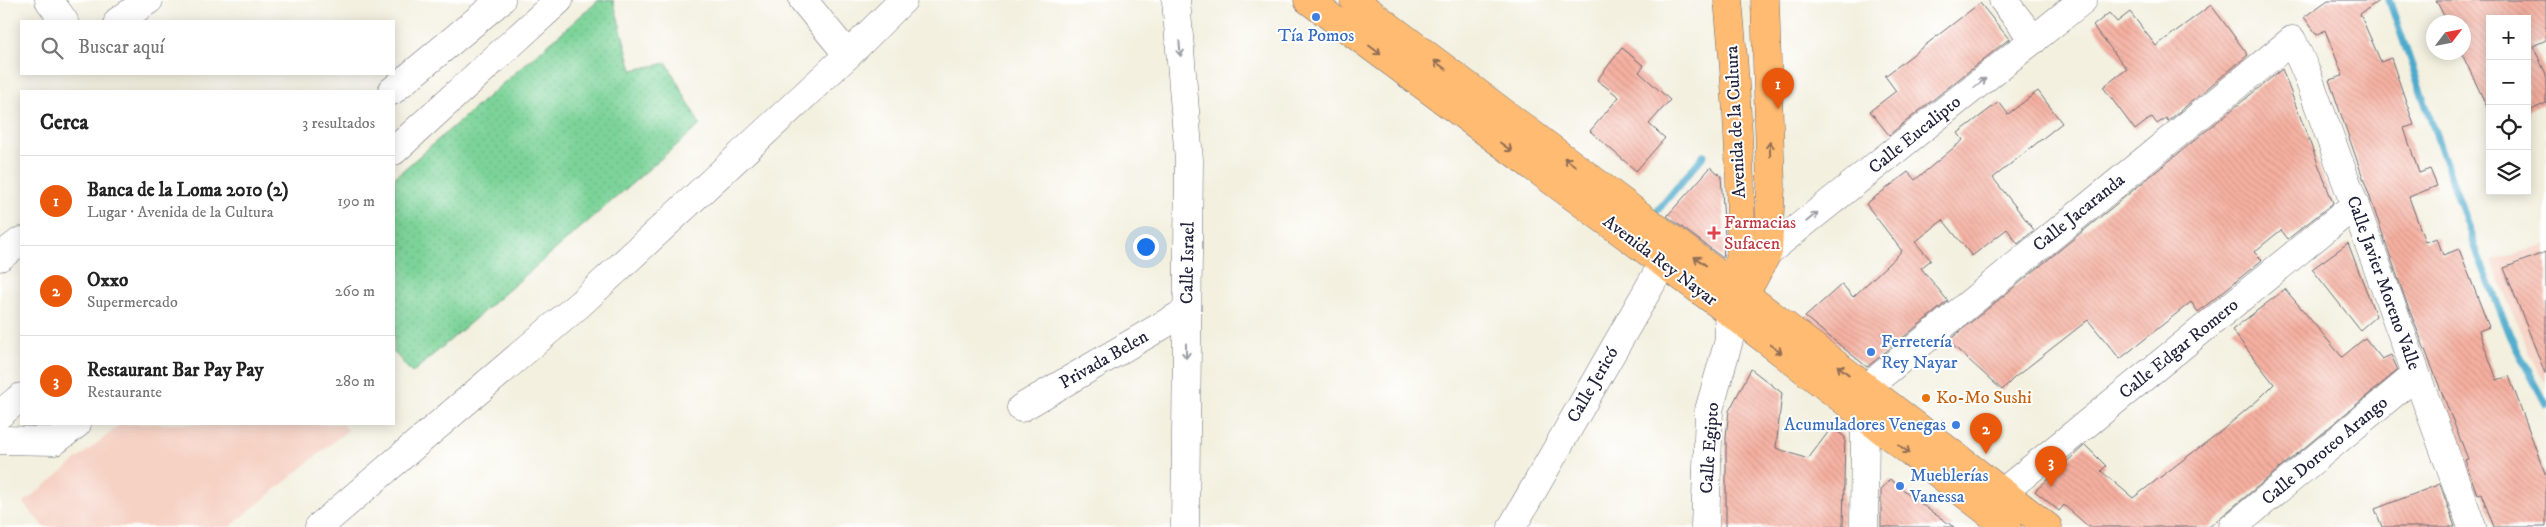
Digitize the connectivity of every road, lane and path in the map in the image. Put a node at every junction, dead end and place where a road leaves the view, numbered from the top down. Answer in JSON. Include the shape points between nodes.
{"nodes":[{"id":1,"x":49,"y":0,"type":"edge"},
{"id":2,"x":149,"y":0,"type":"edge"},
{"id":3,"x":500,"y":0,"type":"edge"},
{"id":4,"x":559,"y":0,"type":"edge"},
{"id":5,"x":803,"y":0,"type":"edge"},
{"id":6,"x":903,"y":0,"type":"edge"},
{"id":7,"x":1176,"y":0,"type":"edge"},
{"id":8,"x":1308,"y":0,"type":"edge"},
{"id":9,"x":1354,"y":0,"type":"edge"},
{"id":10,"x":1728,"y":0,"type":"edge"},
{"id":11,"x":1765,"y":0,"type":"edge"},
{"id":12,"x":2082,"y":0,"type":"edge"},
{"id":13,"x":2013,"y":4,"type":"edge"},
{"id":14,"x":63,"y":20,"type":"edge"},
{"id":15,"x":119,"y":20,"type":"edge"},
{"id":16,"x":2034,"y":40,"type":"junction"},
{"id":17,"x":2292,"y":40,"type":"joint"},
{"id":18,"x":848,"y":55,"type":"junction"},
{"id":19,"x":393,"y":90,"type":"edge"},
{"id":20,"x":395,"y":150,"type":"edge"},
{"id":21,"x":1740,"y":184,"type":"junction"},
{"id":22,"x":1771,"y":186,"type":"junction"},
{"id":23,"x":2355,"y":205,"type":"junction"},
{"id":24,"x":20,"y":242,"type":"edge"},
{"id":25,"x":1741,"y":250,"type":"junction"},
{"id":26,"x":1768,"y":252,"type":"junction"},
{"id":27,"x":1669,"y":253,"type":"junction"},
{"id":28,"x":0,"y":257,"type":"edge"},
{"id":29,"x":1735,"y":310,"type":"junction"},
{"id":30,"x":1187,"y":311,"type":"junction"},
{"id":31,"x":2416,"y":376,"type":"junction"},
{"id":32,"x":1866,"y":388,"type":"junction"},
{"id":33,"x":20,"y":399,"type":"edge"},
{"id":34,"x":1021,"y":408,"type":"dead end"},
{"id":35,"x":0,"y":414,"type":"edge"},
{"id":36,"x":1865,"y":419,"type":"junction"},
{"id":37,"x":76,"y":425,"type":"edge"},
{"id":38,"x":0,"y":440,"type":"edge"},
{"id":39,"x":2003,"y":492,"type":"junction"},
{"id":40,"x":319,"y":527,"type":"edge"},
{"id":41,"x":1185,"y":527,"type":"edge"},
{"id":42,"x":1512,"y":527,"type":"edge"},
{"id":43,"x":1705,"y":527,"type":"edge"},
{"id":44,"x":1864,"y":527,"type":"edge"},
{"id":45,"x":2007,"y":527,"type":"edge"},
{"id":46,"x":2048,"y":527,"type":"edge"},
{"id":47,"x":2233,"y":527,"type":"edge"},
{"id":48,"x":2472,"y":527,"type":"edge"}],
"edges":[{"from":1,"to":14,"type":"street"},
{"from":2,"to":15,"type":"street"},
{"from":3,"to":19,"type":"street"},
{"from":4,"to":20,"type":"street"},
{"from":5,"to":18,"type":"street"},
{"from":6,"to":18,"type":"street"},
{"from":7,"to":30,"type":"street","name":"Calle Israel","one_way":true,"via":[[1189,160]]},
{"from":8,"to":27,"type":"main road","name":"Avenida Rey Nayar","one_way":true},
{"from":27,"to":9,"type":"main road","name":"Avenida Rey Nayar","one_way":true},
{"from":10,"to":21,"type":"main road","name":"Avenida de la Cultura","via":[[1738,102]]},
{"from":22,"to":11,"type":"main road","name":"Avenida de la Cultura","one_way":true},
{"from":12,"to":16,"type":"street","name":"Calle Eucalipto"},
{"from":13,"to":16,"type":"street"},
{"from":26,"to":16,"type":"street","name":"Calle Eucalipto","one_way":true},
{"from":17,"to":23,"type":"street","name":"Calle Javier Moreno Valle"},
{"from":17,"to":32,"type":"street","name":"Calle Jacaranda"},
{"from":18,"to":40,"type":"street","via":[[581,303]]},
{"from":21,"to":22,"type":"main road"},
{"from":21,"to":25,"type":"main road","name":"Avenida de la Cultura"},
{"from":22,"to":26,"type":"main road","name":"Avenida de la Cultura"},
{"from":23,"to":31,"type":"street","name":"Calle Javier Moreno Valle"},
{"from":23,"to":39,"type":"street","name":"Calle Edgar Romero"},
{"from":24,"to":28,"type":"street"},
{"from":25,"to":26,"type":"street"},
{"from":25,"to":29,"type":"main road","name":"Avenida de la Cultura"},
{"from":26,"to":29,"type":"main road","name":"Avenida de la Cultura"},
{"from":27,"to":29,"type":"main road","name":"Avenida Rey Nayar"},
{"from":27,"to":42,"type":"street","name":"Calle Jericó"},
{"from":32,"to":29,"type":"main road","name":"Avenida Rey Nayar","one_way":true},
{"from":29,"to":36,"type":"main road","name":"Avenida Rey Nayar","one_way":true},
{"from":29,"to":43,"type":"street","name":"Calle Egipto","via":[[1709,410]]},
{"from":30,"to":34,"type":"street","name":"Privada Belen"},
{"from":30,"to":41,"type":"street","name":"Calle Israel","one_way":true},
{"from":31,"to":47,"type":"street","name":"Calle Doroteo Arango"},
{"from":31,"to":48,"type":"street","name":"Calle Javier Moreno Valle"},
{"from":32,"to":39,"type":"main road","name":"Avenida Rey Nayar"},
{"from":33,"to":35,"type":"street"},
{"from":36,"to":44,"type":"street"},
{"from":36,"to":45,"type":"main road","name":"Avenida Rey Nayar","one_way":true},
{"from":37,"to":38,"type":"street","via":[[55,441]]},
{"from":39,"to":46,"type":"main road","name":"Avenida Rey Nayar"}]}
